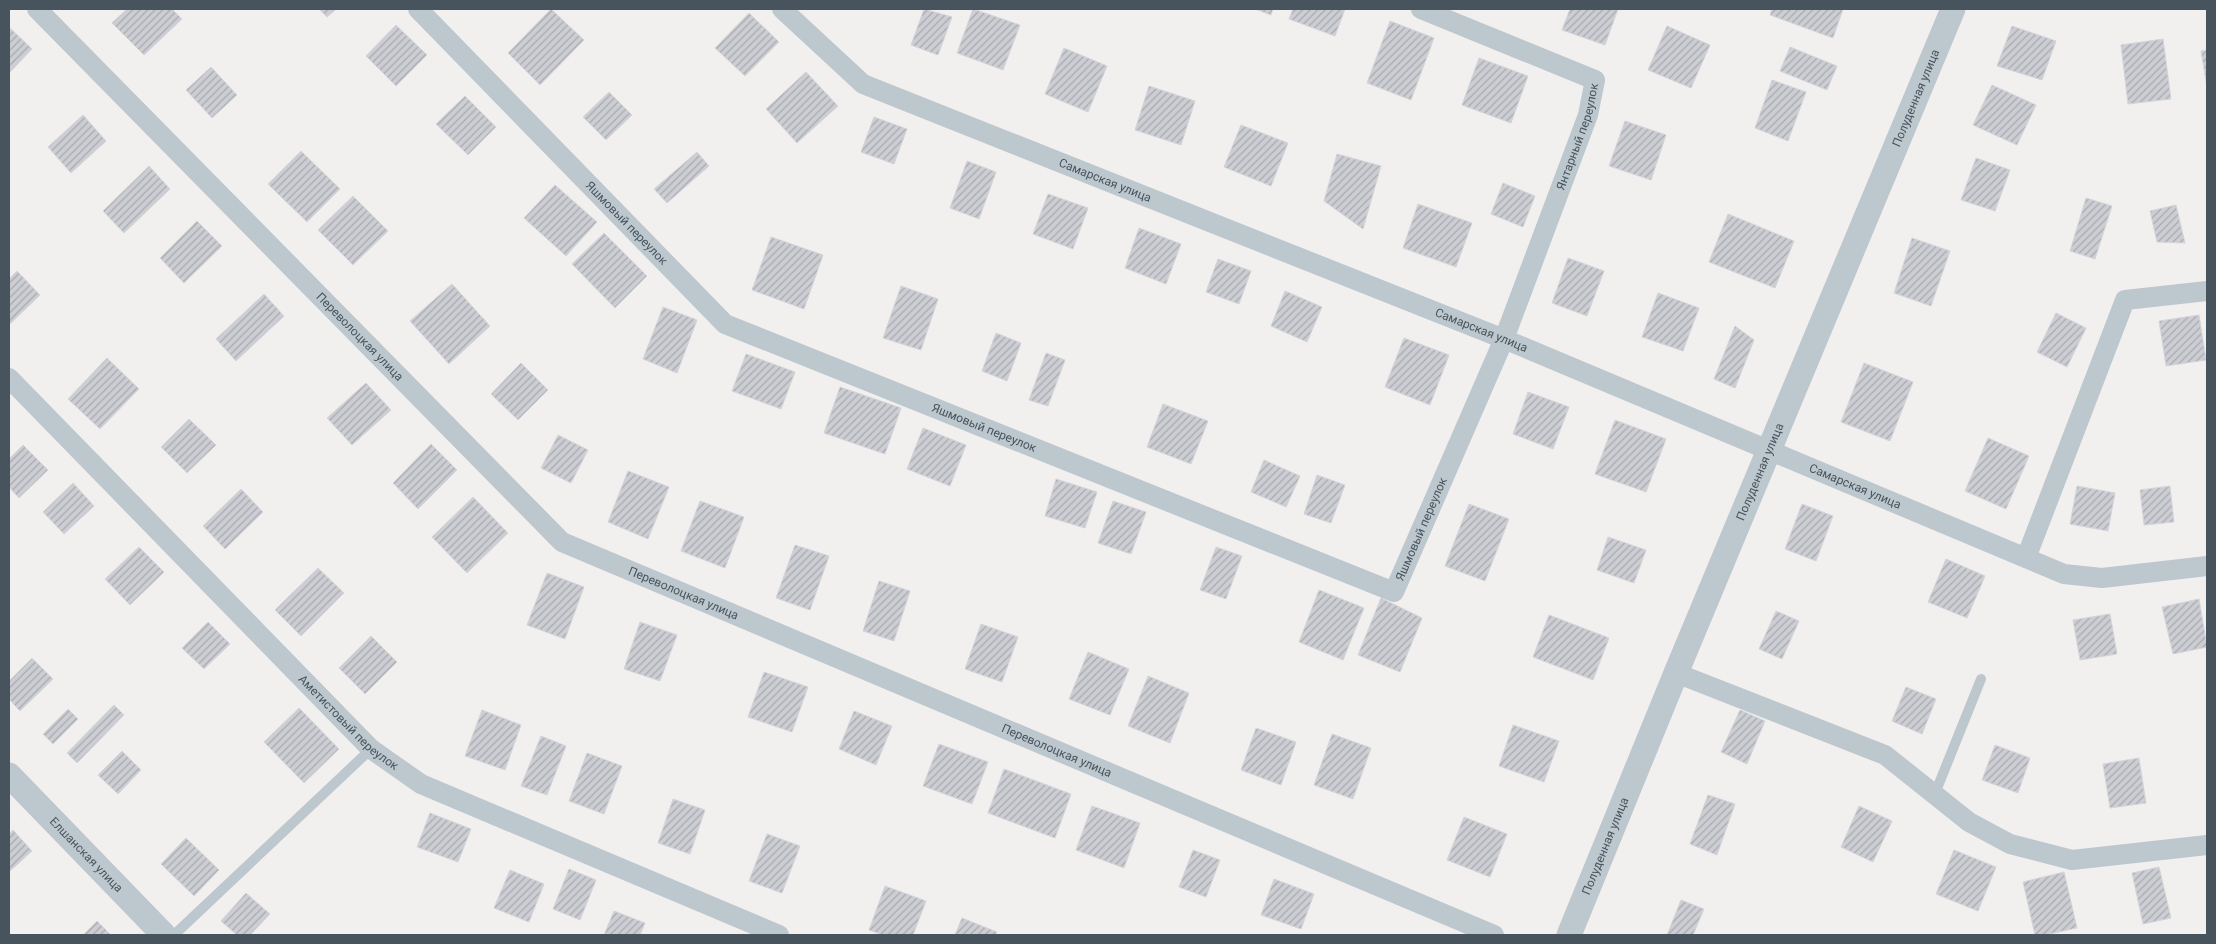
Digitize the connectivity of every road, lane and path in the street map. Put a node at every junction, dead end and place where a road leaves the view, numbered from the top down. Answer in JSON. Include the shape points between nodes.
{"nodes":[{"id":1,"x":37,"y":9,"type":"edge"},
{"id":2,"x":418,"y":9,"type":"edge"},
{"id":3,"x":782,"y":9,"type":"edge"},
{"id":4,"x":1421,"y":9,"type":"edge"},
{"id":5,"x":1953,"y":9,"type":"edge"},
{"id":6,"x":2207,"y":291,"type":"edge"},
{"id":7,"x":1504,"y":339,"type":"junction"},
{"id":8,"x":9,"y":378,"type":"edge"},
{"id":9,"x":1768,"y":451,"type":"junction"},
{"id":10,"x":2026,"y":558,"type":"junction"},
{"id":11,"x":2207,"y":566,"type":"edge"},
{"id":12,"x":1676,"y":673,"type":"junction"},
{"id":13,"x":1981,"y":680,"type":"dead end"},
{"id":14,"x":371,"y":749,"type":"junction"},
{"id":15,"x":9,"y":775,"type":"edge"},
{"id":16,"x":1934,"y":796,"type":"junction"},
{"id":17,"x":2207,"y":845,"type":"edge"},
{"id":18,"x":164,"y":935,"type":"edge"},
{"id":19,"x":174,"y":935,"type":"edge"},
{"id":20,"x":779,"y":935,"type":"edge"},
{"id":21,"x":1494,"y":935,"type":"edge"},
{"id":22,"x":1569,"y":935,"type":"edge"}],
"edges":[{"from":1,"to":21,"type":"street","name":"Переволоцкая улица","via":[[562,542]]},
{"from":2,"to":7,"type":"street","name":"Яшмовый переулок","via":[[725,324],[1394,592]]},
{"from":3,"to":7,"type":"street","name":"Самарская улица","via":[[863,84]]},
{"from":4,"to":7,"type":"street","name":"Янтарный переулок","via":[[1595,80],[1588,115]]},
{"from":5,"to":9,"type":"street","name":"Полуденная улица"},
{"from":6,"to":10,"type":"street","via":[[2125,300]]},
{"from":7,"to":9,"type":"street","name":"Самарская улица"},
{"from":8,"to":14,"type":"street","name":"Аметистовый переулок"},
{"from":9,"to":10,"type":"street","name":"Самарская улица"},
{"from":9,"to":12,"type":"street","name":"Полуденная улица"},
{"from":10,"to":11,"type":"street","name":"Самарская улица","via":[[2064,574],[2102,578]]},
{"from":12,"to":16,"type":"street","via":[[1885,755]]},
{"from":12,"to":22,"type":"street","name":"Полуденная улица"},
{"from":13,"to":16,"type":"lane"},
{"from":14,"to":19,"type":"lane"},
{"from":14,"to":20,"type":"street","name":"Аметистовый переулок","via":[[421,784]]},
{"from":15,"to":18,"type":"street","name":"Елшанская улица"},
{"from":16,"to":17,"type":"street","via":[[1968,822],[2010,844],[2072,860]]}]}
